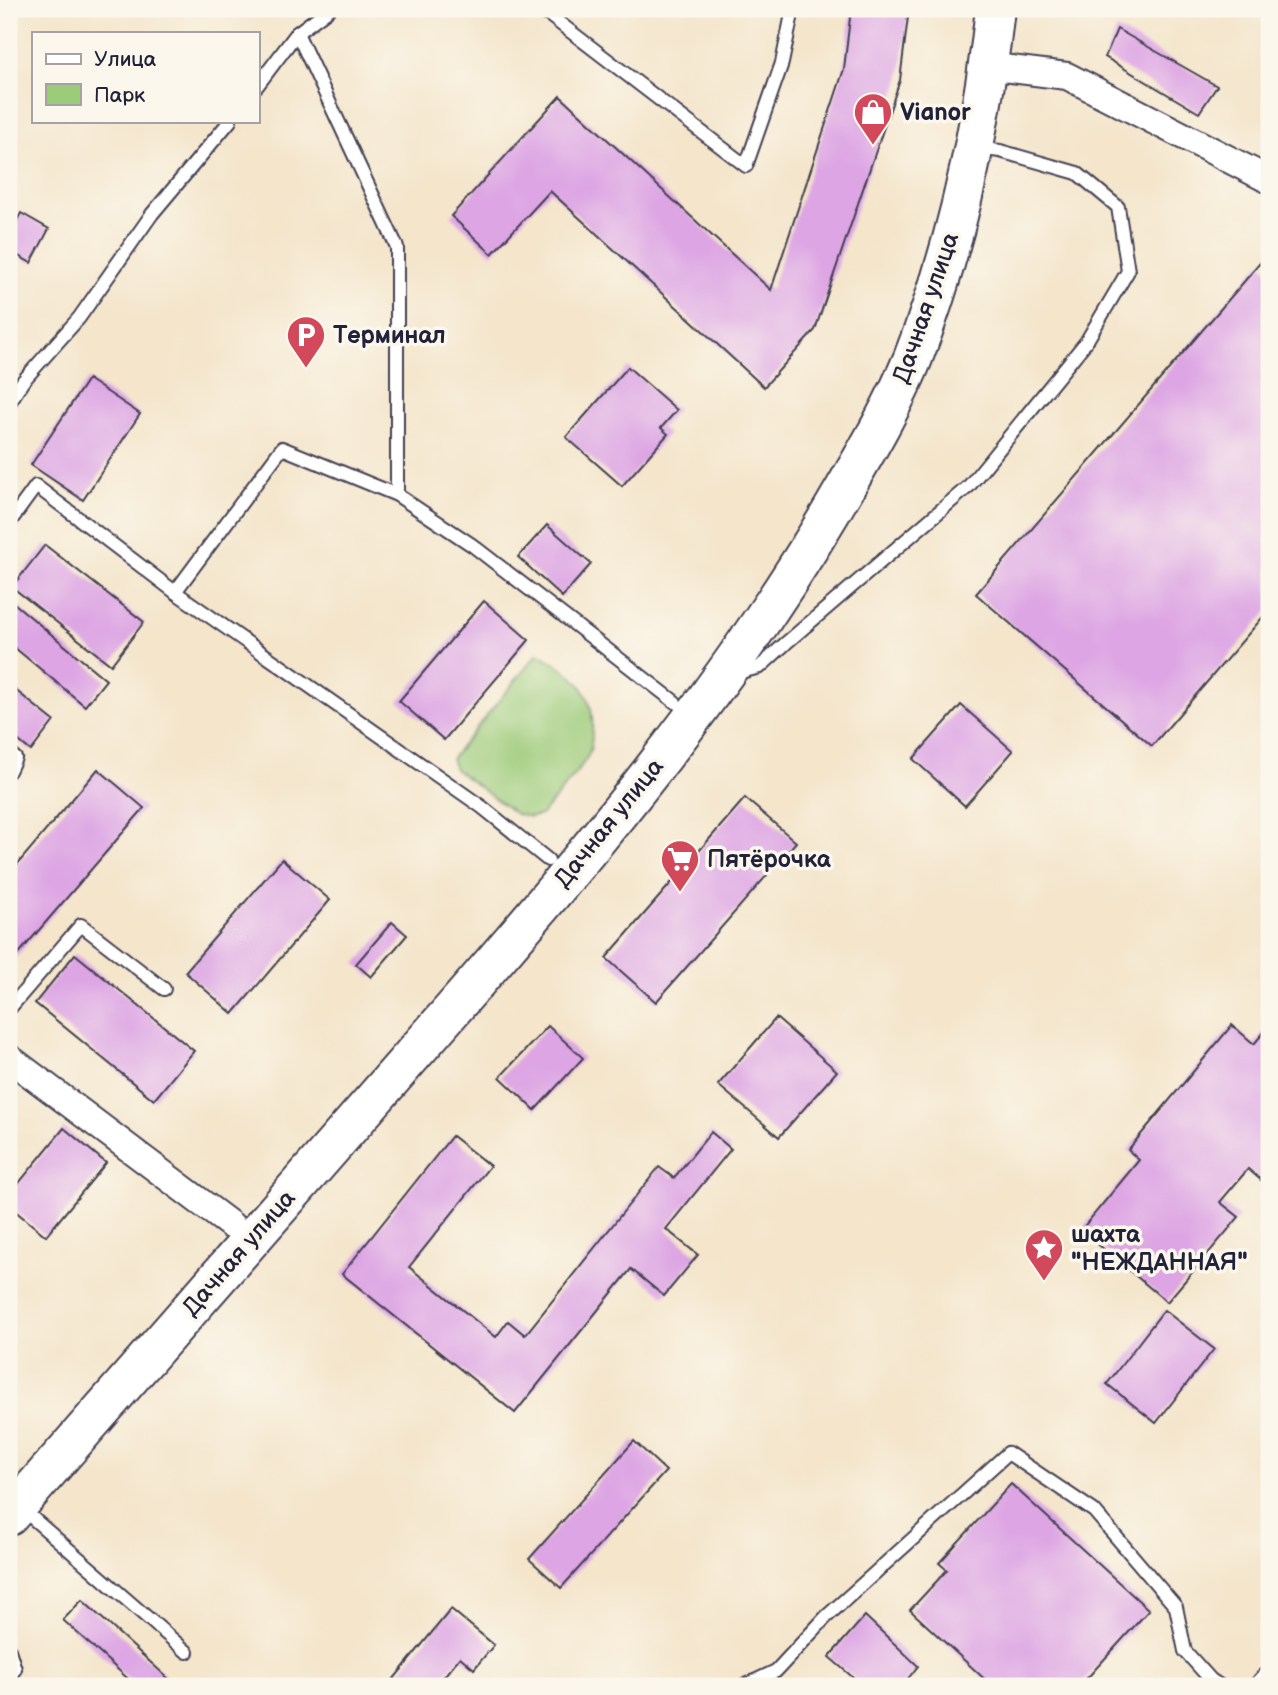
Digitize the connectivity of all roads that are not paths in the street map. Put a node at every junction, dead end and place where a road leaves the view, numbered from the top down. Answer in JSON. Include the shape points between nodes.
{"nodes":[{"id":1,"x":329,"y":9,"type":"edge"},
{"id":2,"x":532,"y":9,"type":"edge"},
{"id":3,"x":793,"y":9,"type":"edge"},
{"id":4,"x":971,"y":9,"type":"edge"},
{"id":5,"x":995,"y":9,"type":"edge"},
{"id":6,"x":297,"y":33,"type":"junction"},
{"id":7,"x":975,"y":64,"type":"junction"},
{"id":8,"x":259,"y":83,"type":"edge"},
{"id":9,"x":229,"y":122,"type":"edge"},
{"id":10,"x":973,"y":147,"type":"junction"},
{"id":11,"x":1269,"y":180,"type":"edge"},
{"id":12,"x":9,"y":403,"type":"edge"},
{"id":13,"x":397,"y":495,"type":"junction"},
{"id":14,"x":9,"y":523,"type":"edge"},
{"id":15,"x":175,"y":592,"type":"junction"},
{"id":16,"x":722,"y":676,"type":"junction"},
{"id":17,"x":684,"y":710,"type":"junction"},
{"id":18,"x":9,"y":753,"type":"edge"},
{"id":19,"x":9,"y":771,"type":"edge"},
{"id":20,"x":558,"y":868,"type":"junction"},
{"id":21,"x":164,"y":989,"type":"dead end"},
{"id":22,"x":9,"y":1009,"type":"edge"},
{"id":23,"x":9,"y":1058,"type":"edge"},
{"id":24,"x":240,"y":1233,"type":"junction"},
{"id":25,"x":11,"y":1500,"type":"edge"},
{"id":26,"x":9,"y":1650,"type":"edge"},
{"id":27,"x":187,"y":1652,"type":"dead end"},
{"id":28,"x":776,"y":1671,"type":"junction"},
{"id":29,"x":9,"y":1676,"type":"edge"},
{"id":30,"x":744,"y":1686,"type":"edge"},
{"id":31,"x":772,"y":1686,"type":"edge"},
{"id":32,"x":1220,"y":1686,"type":"edge"}],
"edges":[{"from":1,"to":6,"type":"lane"},
{"from":2,"to":3,"type":"lane","via":[[549,15],[746,166],[782,63]]},
{"from":4,"to":7,"type":"main road","name":"Дачная улица"},
{"from":5,"to":7,"type":"main road","name":"Дачная улица"},
{"from":6,"to":8,"type":"lane"},
{"from":6,"to":13,"type":"lane","via":[[397,247]]},
{"from":7,"to":10,"type":"main road","name":"Дачная улица"},
{"from":7,"to":11,"type":"street","via":[[1067,76]]},
{"from":7,"to":17,"type":"main road","name":"Дачная улица","via":[[953,127],[919,261],[884,357],[847,439]]},
{"from":9,"to":12,"type":"lane","via":[[152,214],[79,318]]},
{"from":10,"to":16,"type":"main road","name":"Дачная улица","via":[[942,274],[912,360],[868,449],[802,560]]},
{"from":10,"to":16,"type":"lane","via":[[1077,173],[1118,207],[1128,271],[1086,342],[969,486],[760,667]]},
{"from":13,"to":15,"type":"lane","via":[[282,448]]},
{"from":13,"to":17,"type":"lane","via":[[472,545]]},
{"from":14,"to":15,"type":"lane","via":[[36,486]]},
{"from":15,"to":20,"type":"lane","via":[[482,807]]},
{"from":16,"to":17,"type":"main road","name":"Дачная улица"},
{"from":17,"to":20,"type":"main road","name":"Дачная улица","via":[[601,799]]},
{"from":18,"to":19,"type":"lane","via":[[15,758]]},
{"from":20,"to":24,"type":"main road","name":"Дачная улица"},
{"from":21,"to":22,"type":"lane","via":[[82,925]]},
{"from":23,"to":24,"type":"street"},
{"from":24,"to":25,"type":"main road","name":"Дачная улица"},
{"from":25,"to":27,"type":"lane"},
{"from":26,"to":29,"type":"lane","via":[[15,1669]]},
{"from":28,"to":30,"type":"lane"},
{"from":28,"to":31,"type":"lane"},
{"from":28,"to":32,"type":"lane","via":[[826,1617],[1008,1453],[1094,1511],[1176,1608],[1185,1650]]}]}
